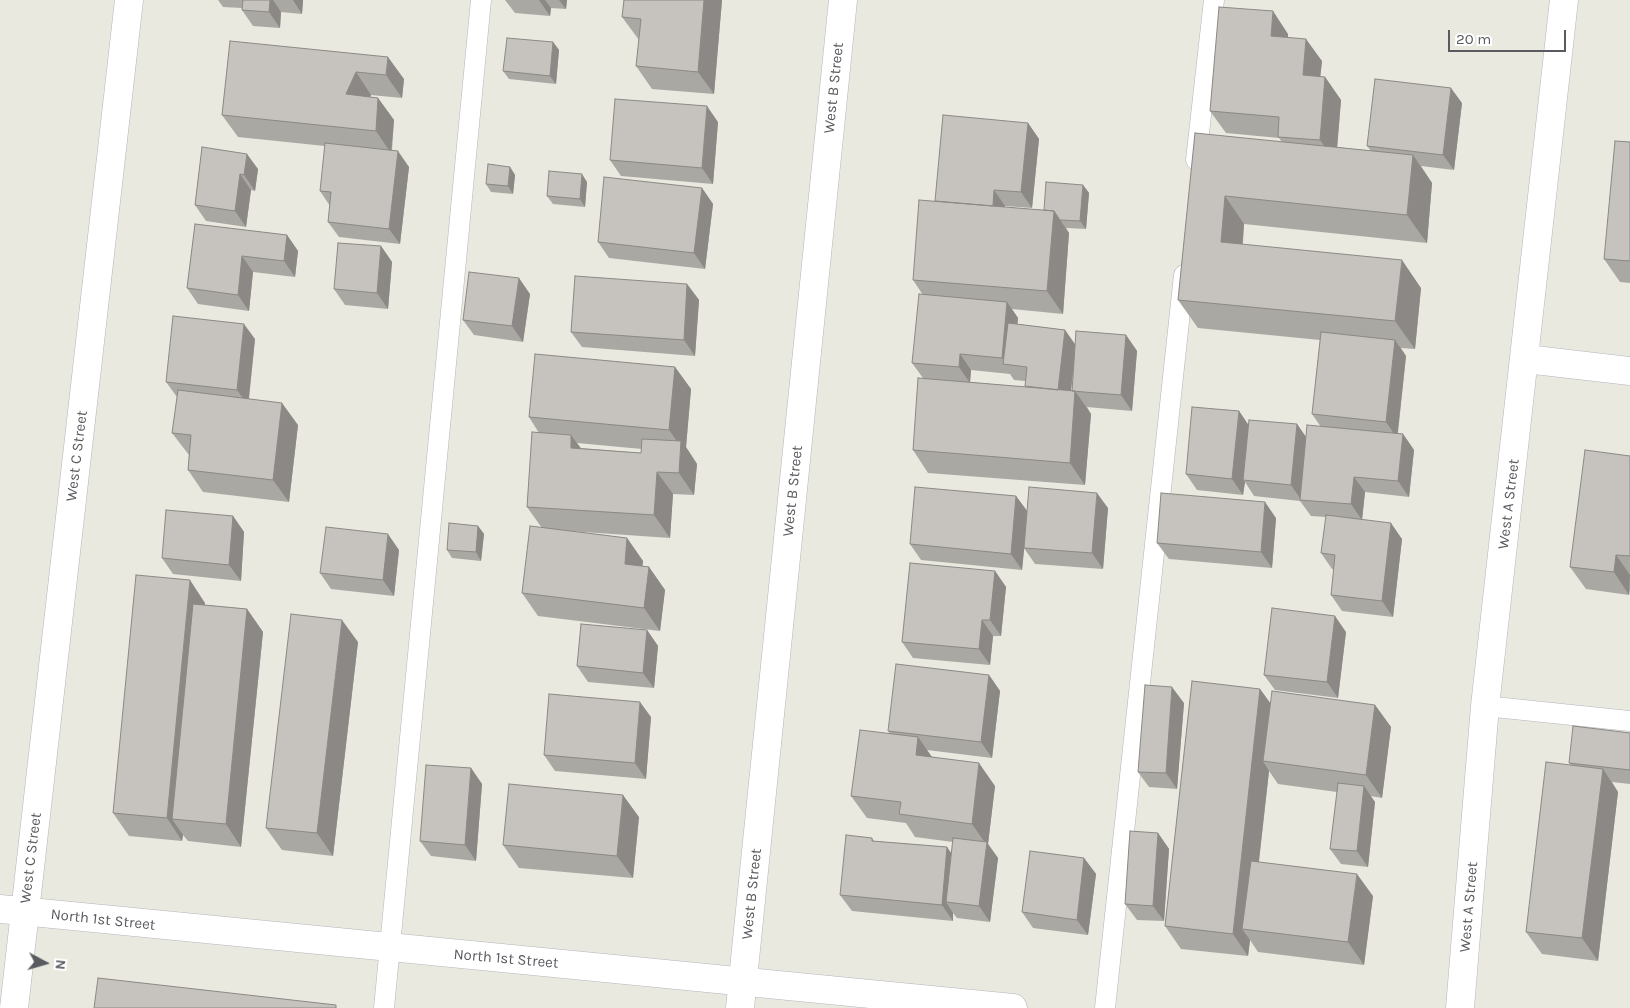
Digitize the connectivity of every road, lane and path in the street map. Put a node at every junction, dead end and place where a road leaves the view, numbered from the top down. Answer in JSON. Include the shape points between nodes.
{"nodes":[{"id":1,"x":128,"y":0,"type":"edge"},
{"id":2,"x":481,"y":0,"type":"edge"},
{"id":3,"x":843,"y":0,"type":"edge"},
{"id":4,"x":1214,"y":0,"type":"edge"},
{"id":5,"x":1564,"y":0,"type":"edge"},
{"id":6,"x":1194,"y":178,"type":"edge"},
{"id":7,"x":1186,"y":257,"type":"edge"},
{"id":8,"x":1526,"y":359,"type":"junction"},
{"id":9,"x":1630,"y":371,"type":"edge"},
{"id":10,"x":1486,"y":706,"type":"junction"},
{"id":11,"x":1630,"y":721,"type":"edge"},
{"id":12,"x":12,"y":910,"type":"edge"},
{"id":13,"x":390,"y":948,"type":"junction"},
{"id":14,"x":743,"y":981,"type":"junction"},
{"id":15,"x":14,"y":1008,"type":"edge"},
{"id":16,"x":384,"y":1008,"type":"edge"},
{"id":17,"x":740,"y":1008,"type":"edge"},
{"id":18,"x":1013,"y":1008,"type":"edge"},
{"id":19,"x":1105,"y":1008,"type":"edge"},
{"id":20,"x":1460,"y":1008,"type":"edge"}],
"edges":[{"from":1,"to":12,"type":"street","name":"West C Street"},
{"from":2,"to":13,"type":"lane"},
{"from":3,"to":14,"type":"street","name":"West B Street"},
{"from":4,"to":6,"type":"lane"},
{"from":5,"to":8,"type":"street","name":"West A Street"},
{"from":7,"to":19,"type":"lane"},
{"from":8,"to":9,"type":"street"},
{"from":8,"to":10,"type":"street","name":"West A Street"},
{"from":10,"to":11,"type":"lane"},
{"from":10,"to":20,"type":"street","name":"West A Street"},
{"from":12,"to":13,"type":"street","name":"North 1st Street"},
{"from":12,"to":15,"type":"street","name":"West C Street"},
{"from":13,"to":14,"type":"street","name":"North 1st Street"},
{"from":13,"to":16,"type":"lane"},
{"from":14,"to":17,"type":"street","name":"West B Street"},
{"from":14,"to":18,"type":"street","name":"North 1st Street"}]}
